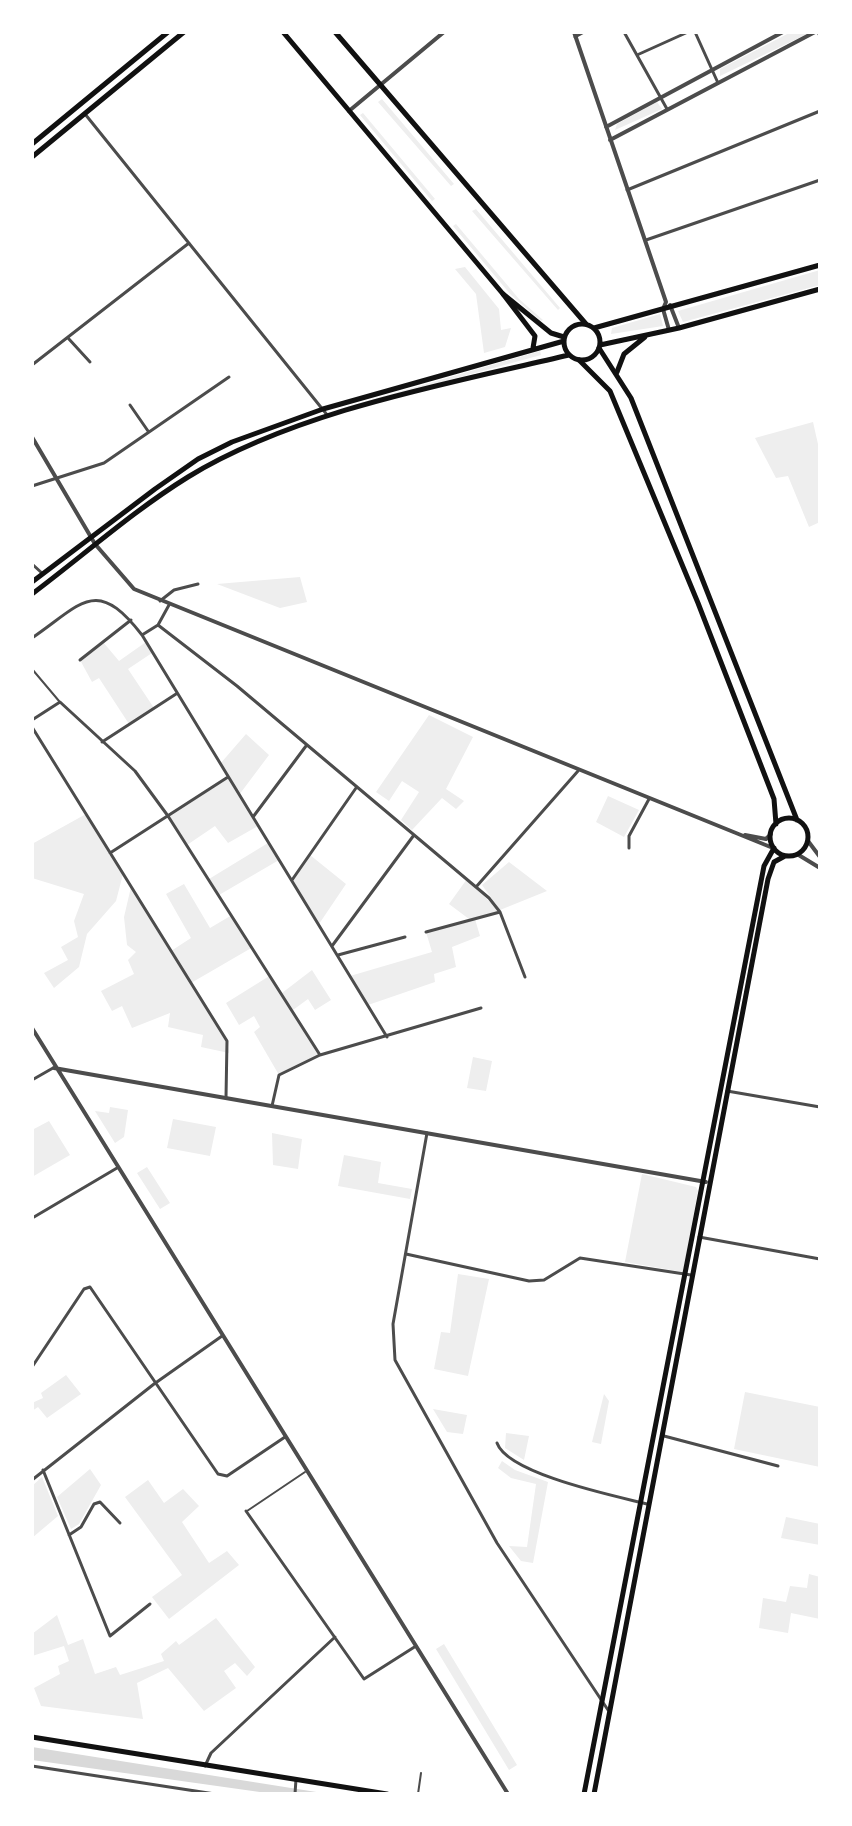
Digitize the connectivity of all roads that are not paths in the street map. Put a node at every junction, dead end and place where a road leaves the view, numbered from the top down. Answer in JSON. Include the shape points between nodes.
{"nodes":[{"id":1,"x":168,"y":32,"type":"edge"},
{"id":2,"x":184,"y":32,"type":"edge"},
{"id":3,"x":283,"y":32,"type":"edge"},
{"id":4,"x":335,"y":32,"type":"edge"},
{"id":5,"x":444,"y":32,"type":"edge"},
{"id":6,"x":584,"y":32,"type":"edge"},
{"id":7,"x":624,"y":32,"type":"edge"},
{"id":8,"x":688,"y":32,"type":"edge"},
{"id":9,"x":695,"y":32,"type":"edge"},
{"id":10,"x":783,"y":32,"type":"edge"},
{"id":11,"x":818,"y":33,"type":"edge"},
{"id":12,"x":575,"y":34,"type":"edge"},
{"id":13,"x":637,"y":55,"type":"junction"},
{"id":14,"x":711,"y":69,"type":"junction"},
{"id":15,"x":718,"y":83,"type":"junction"},
{"id":16,"x":381,"y":84,"type":"junction"},
{"id":17,"x":661,"y":98,"type":"junction"},
{"id":18,"x":667,"y":110,"type":"junction"},
{"id":19,"x":349,"y":111,"type":"junction"},
{"id":20,"x":820,"y":111,"type":"edge"},
{"id":21,"x":85,"y":114,"type":"junction"},
{"id":22,"x":606,"y":127,"type":"junction"},
{"id":23,"x":610,"y":140,"type":"junction"},
{"id":24,"x":32,"y":144,"type":"edge"},
{"id":25,"x":32,"y":157,"type":"edge"},
{"id":26,"x":820,"y":180,"type":"edge"},
{"id":27,"x":627,"y":190,"type":"junction"},
{"id":28,"x":646,"y":240,"type":"junction"},
{"id":29,"x":189,"y":243,"type":"junction"},
{"id":30,"x":820,"y":265,"type":"edge"},
{"id":31,"x":820,"y":289,"type":"edge"},
{"id":32,"x":503,"y":294,"type":"junction"},
{"id":33,"x":665,"y":306,"type":"junction"},
{"id":34,"x":673,"y":306,"type":"junction"},
{"id":35,"x":586,"y":324,"type":"junction"},
{"id":36,"x":594,"y":328,"type":"junction"},
{"id":37,"x":679,"y":328,"type":"junction"},
{"id":38,"x":669,"y":330,"type":"junction"},
{"id":39,"x":654,"y":333,"type":"junction"},
{"id":40,"x":68,"y":338,"type":"junction"},
{"id":41,"x":564,"y":339,"type":"junction"},
{"id":42,"x":599,"y":346,"type":"junction"},
{"id":43,"x":533,"y":348,"type":"junction"},
{"id":44,"x":569,"y":355,"type":"junction"},
{"id":45,"x":579,"y":360,"type":"junction"},
{"id":46,"x":90,"y":362,"type":"dead end"},
{"id":47,"x":32,"y":365,"type":"edge"},
{"id":48,"x":617,"y":372,"type":"junction"},
{"id":49,"x":229,"y":377,"type":"dead end"},
{"id":50,"x":130,"y":405,"type":"dead end"},
{"id":51,"x":323,"y":409,"type":"junction"},
{"id":52,"x":328,"y":416,"type":"junction"},
{"id":53,"x":148,"y":431,"type":"junction"},
{"id":54,"x":32,"y":437,"type":"edge"},
{"id":55,"x":57,"y":480,"type":"junction"},
{"id":56,"x":32,"y":486,"type":"edge"},
{"id":57,"x":90,"y":536,"type":"junction"},
{"id":58,"x":95,"y":544,"type":"junction"},
{"id":59,"x":32,"y":564,"type":"edge"},
{"id":60,"x":43,"y":574,"type":"junction"},
{"id":61,"x":32,"y":582,"type":"edge"},
{"id":62,"x":198,"y":584,"type":"dead end"},
{"id":63,"x":32,"y":594,"type":"edge"},
{"id":64,"x":160,"y":601,"type":"junction"},
{"id":65,"x":169,"y":605,"type":"junction"},
{"id":66,"x":131,"y":620,"type":"junction"},
{"id":67,"x":158,"y":625,"type":"junction"},
{"id":68,"x":142,"y":635,"type":"junction"},
{"id":69,"x":32,"y":638,"type":"edge"},
{"id":70,"x":80,"y":660,"type":"dead end"},
{"id":71,"x":32,"y":669,"type":"edge"},
{"id":72,"x":177,"y":693,"type":"junction"},
{"id":73,"x":60,"y":702,"type":"junction"},
{"id":74,"x":32,"y":720,"type":"edge"},
{"id":75,"x":32,"y":727,"type":"edge"},
{"id":76,"x":102,"y":742,"type":"junction"},
{"id":77,"x":306,"y":746,"type":"junction"},
{"id":78,"x":578,"y":771,"type":"junction"},
{"id":79,"x":228,"y":777,"type":"junction"},
{"id":80,"x":356,"y":788,"type":"junction"},
{"id":81,"x":649,"y":799,"type":"junction"},
{"id":82,"x":168,"y":816,"type":"junction"},
{"id":83,"x":253,"y":818,"type":"junction"},
{"id":84,"x":797,"y":820,"type":"junction"},
{"id":85,"x":776,"y":824,"type":"junction"},
{"id":86,"x":731,"y":832,"type":"junction"},
{"id":87,"x":771,"y":834,"type":"junction"},
{"id":88,"x":414,"y":835,"type":"junction"},
{"id":89,"x":808,"y":841,"type":"junction"},
{"id":90,"x":629,"y":848,"type":"dead end"},
{"id":91,"x":774,"y":848,"type":"junction"},
{"id":92,"x":110,"y":853,"type":"junction"},
{"id":93,"x":797,"y":854,"type":"junction"},
{"id":94,"x":785,"y":856,"type":"junction"},
{"id":95,"x":820,"y":857,"type":"edge"},
{"id":96,"x":820,"y":868,"type":"edge"},
{"id":97,"x":292,"y":881,"type":"junction"},
{"id":98,"x":476,"y":887,"type":"junction"},
{"id":99,"x":500,"y":912,"type":"junction"},
{"id":100,"x":426,"y":932,"type":"dead end"},
{"id":101,"x":405,"y":937,"type":"dead end"},
{"id":102,"x":332,"y":946,"type":"junction"},
{"id":103,"x":338,"y":955,"type":"junction"},
{"id":104,"x":525,"y":977,"type":"dead end"},
{"id":105,"x":481,"y":1008,"type":"dead end"},
{"id":106,"x":32,"y":1028,"type":"edge"},
{"id":107,"x":387,"y":1037,"type":"junction"},
{"id":108,"x":320,"y":1055,"type":"junction"},
{"id":109,"x":54,"y":1068,"type":"junction"},
{"id":110,"x":32,"y":1080,"type":"edge"},
{"id":111,"x":727,"y":1091,"type":"junction"},
{"id":112,"x":226,"y":1097,"type":"junction"},
{"id":113,"x":272,"y":1106,"type":"junction"},
{"id":114,"x":820,"y":1107,"type":"edge"},
{"id":115,"x":427,"y":1133,"type":"junction"},
{"id":116,"x":117,"y":1168,"type":"junction"},
{"id":117,"x":706,"y":1182,"type":"junction"},
{"id":118,"x":34,"y":1217,"type":"edge"},
{"id":119,"x":699,"y":1237,"type":"junction"},
{"id":120,"x":406,"y":1254,"type":"junction"},
{"id":121,"x":820,"y":1259,"type":"edge"},
{"id":122,"x":688,"y":1275,"type":"junction"},
{"id":123,"x":222,"y":1336,"type":"junction"},
{"id":124,"x":32,"y":1367,"type":"edge"},
{"id":125,"x":154,"y":1384,"type":"junction"},
{"id":126,"x":661,"y":1435,"type":"junction"},
{"id":127,"x":285,"y":1437,"type":"junction"},
{"id":128,"x":497,"y":1443,"type":"dead end"},
{"id":129,"x":778,"y":1466,"type":"dead end"},
{"id":130,"x":43,"y":1470,"type":"junction"},
{"id":131,"x":307,"y":1471,"type":"junction"},
{"id":132,"x":32,"y":1480,"type":"edge"},
{"id":133,"x":644,"y":1504,"type":"junction"},
{"id":134,"x":246,"y":1511,"type":"joint"},
{"id":135,"x":120,"y":1523,"type":"dead end"},
{"id":136,"x":69,"y":1535,"type":"junction"},
{"id":137,"x":150,"y":1604,"type":"dead end"},
{"id":138,"x":335,"y":1637,"type":"junction"},
{"id":139,"x":416,"y":1646,"type":"junction"},
{"id":140,"x":602,"y":1702,"type":"junction"},
{"id":141,"x":608,"y":1710,"type":"junction"},
{"id":142,"x":32,"y":1737,"type":"edge"},
{"id":143,"x":32,"y":1766,"type":"edge"},
{"id":144,"x":205,"y":1766,"type":"junction"},
{"id":145,"x":421,"y":1773,"type":"dead end"},
{"id":146,"x":296,"y":1779,"type":"junction"},
{"id":147,"x":215,"y":1794,"type":"edge"},
{"id":148,"x":295,"y":1794,"type":"edge"},
{"id":149,"x":387,"y":1794,"type":"edge"},
{"id":150,"x":418,"y":1794,"type":"edge"},
{"id":151,"x":508,"y":1794,"type":"edge"},
{"id":152,"x":584,"y":1794,"type":"edge"},
{"id":153,"x":594,"y":1794,"type":"edge"}],
"edges":[{"from":1,"to":24,"type":"main road"},
{"from":2,"to":21,"type":"main road"},
{"from":3,"to":19,"type":"main road"},
{"from":4,"to":16,"type":"main road"},
{"from":5,"to":16,"type":"street"},
{"from":6,"to":12,"type":"street"},
{"from":7,"to":13,"type":"street"},
{"from":8,"to":13,"type":"street"},
{"from":9,"to":14,"type":"street"},
{"from":10,"to":14,"type":"street"},
{"from":11,"to":15,"type":"street"},
{"from":12,"to":22,"type":"street"},
{"from":13,"to":17,"type":"street"},
{"from":14,"to":15,"type":"street"},
{"from":14,"to":17,"type":"street"},
{"from":15,"to":18,"type":"street"},
{"from":16,"to":19,"type":"street"},
{"from":16,"to":35,"type":"main road"},
{"from":17,"to":18,"type":"street"},
{"from":17,"to":22,"type":"street"},
{"from":18,"to":23,"type":"street"},
{"from":19,"to":32,"type":"main road"},
{"from":20,"to":27,"type":"street"},
{"from":21,"to":25,"type":"main road"},
{"from":21,"to":29,"type":"street"},
{"from":22,"to":23,"type":"street"},
{"from":23,"to":27,"type":"street"},
{"from":26,"to":28,"type":"street"},
{"from":27,"to":28,"type":"street"},
{"from":28,"to":33,"type":"street"},
{"from":29,"to":40,"type":"street"},
{"from":29,"to":51,"type":"street"},
{"from":30,"to":34,"type":"main road"},
{"from":31,"to":37,"type":"main road"},
{"from":32,"to":41,"type":"main road"},
{"from":32,"to":43,"type":"main road","via":[[535,336]]},
{"from":33,"to":34,"type":"main road"},
{"from":33,"to":36,"type":"main road"},
{"from":33,"to":38,"type":"street"},
{"from":34,"to":37,"type":"street"},
{"from":35,"to":36,"type":"main road"},
{"from":35,"to":41,"type":"main road","via":[[573,326]]},
{"from":36,"to":42,"type":"main road"},
{"from":37,"to":38,"type":"main road"},
{"from":38,"to":39,"type":"main road"},
{"from":39,"to":42,"type":"main road"},
{"from":39,"to":48,"type":"main road","via":[[624,354]]},
{"from":40,"to":46,"type":"street"},
{"from":40,"to":47,"type":"street"},
{"from":41,"to":43,"type":"main road"},
{"from":41,"to":44,"type":"main road"},
{"from":42,"to":45,"type":"main road","via":[[591,357]]},
{"from":42,"to":48,"type":"main road"},
{"from":43,"to":51,"type":"main road"},
{"from":44,"to":45,"type":"main road"},
{"from":44,"to":52,"type":"main road"},
{"from":45,"to":85,"type":"main road","via":[[610,391],[774,799]]},
{"from":48,"to":84,"type":"main road"},
{"from":49,"to":53,"type":"street"},
{"from":50,"to":53,"type":"street"},
{"from":51,"to":52,"type":"street"},
{"from":51,"to":57,"type":"main road","via":[[198,459]]},
{"from":52,"to":58,"type":"main road","via":[[215,462]]},
{"from":53,"to":55,"type":"street","via":[[104,463]]},
{"from":54,"to":55,"type":"street"},
{"from":55,"to":56,"type":"street"},
{"from":55,"to":57,"type":"street"},
{"from":57,"to":58,"type":"street"},
{"from":57,"to":60,"type":"main road"},
{"from":58,"to":63,"type":"main road"},
{"from":58,"to":64,"type":"street","via":[[134,589]]},
{"from":59,"to":60,"type":"street"},
{"from":60,"to":61,"type":"main road"},
{"from":62,"to":64,"type":"street","via":[[174,590]]},
{"from":64,"to":65,"type":"street"},
{"from":65,"to":67,"type":"street"},
{"from":65,"to":78,"type":"street"},
{"from":66,"to":68,"type":"street"},
{"from":66,"to":69,"type":"street","via":[[111,602],[91,600]]},
{"from":66,"to":70,"type":"street"},
{"from":67,"to":68,"type":"street"},
{"from":67,"to":77,"type":"street"},
{"from":68,"to":72,"type":"street"},
{"from":71,"to":73,"type":"lane"},
{"from":72,"to":76,"type":"street"},
{"from":72,"to":79,"type":"street"},
{"from":73,"to":74,"type":"street"},
{"from":73,"to":76,"type":"street"},
{"from":75,"to":92,"type":"street"},
{"from":76,"to":82,"type":"street","via":[[135,771]]},
{"from":77,"to":80,"type":"street"},
{"from":77,"to":83,"type":"street"},
{"from":78,"to":81,"type":"street"},
{"from":78,"to":98,"type":"street"},
{"from":79,"to":82,"type":"street"},
{"from":79,"to":83,"type":"street"},
{"from":80,"to":88,"type":"street"},
{"from":80,"to":97,"type":"street"},
{"from":81,"to":86,"type":"street"},
{"from":81,"to":90,"type":"street","via":[[629,836]]},
{"from":82,"to":92,"type":"street"},
{"from":82,"to":108,"type":"street"},
{"from":83,"to":97,"type":"street"},
{"from":84,"to":85,"type":"main road"},
{"from":84,"to":89,"type":"main road"},
{"from":85,"to":87,"type":"main road"},
{"from":86,"to":87,"type":"street","via":[[766,839]]},
{"from":86,"to":91,"type":"street"},
{"from":87,"to":91,"type":"main road"},
{"from":88,"to":98,"type":"street"},
{"from":88,"to":102,"type":"street"},
{"from":89,"to":93,"type":"main road"},
{"from":89,"to":95,"type":"street"},
{"from":91,"to":94,"type":"main road"},
{"from":91,"to":117,"type":"main road","via":[[764,866]]},
{"from":92,"to":112,"type":"street","via":[[227,1041]]},
{"from":93,"to":94,"type":"main road"},
{"from":93,"to":96,"type":"street"},
{"from":94,"to":111,"type":"main road","via":[[774,862],[768,879]]},
{"from":97,"to":102,"type":"street"},
{"from":98,"to":99,"type":"street"},
{"from":99,"to":100,"type":"street"},
{"from":99,"to":104,"type":"street"},
{"from":101,"to":103,"type":"street"},
{"from":102,"to":103,"type":"street"},
{"from":103,"to":107,"type":"street"},
{"from":105,"to":107,"type":"street"},
{"from":106,"to":109,"type":"street"},
{"from":107,"to":108,"type":"street"},
{"from":108,"to":113,"type":"street","via":[[279,1075]]},
{"from":109,"to":110,"type":"street"},
{"from":109,"to":112,"type":"street"},
{"from":109,"to":116,"type":"street"},
{"from":111,"to":114,"type":"street"},
{"from":111,"to":117,"type":"main road"},
{"from":112,"to":113,"type":"street"},
{"from":113,"to":115,"type":"street"},
{"from":115,"to":117,"type":"street"},
{"from":115,"to":120,"type":"street"},
{"from":116,"to":118,"type":"street"},
{"from":116,"to":123,"type":"street"},
{"from":117,"to":119,"type":"main road"},
{"from":117,"to":122,"type":"main road"},
{"from":119,"to":121,"type":"street"},
{"from":119,"to":122,"type":"main road"},
{"from":120,"to":122,"type":"street","via":[[529,1281],[544,1280],[580,1258]]},
{"from":120,"to":140,"type":"street","via":[[393,1324],[400,1374],[497,1543]]},
{"from":122,"to":126,"type":"main road"},
{"from":122,"to":133,"type":"main road"},
{"from":123,"to":125,"type":"street"},
{"from":123,"to":127,"type":"street"},
{"from":124,"to":125,"type":"street","via":[[88,1287]]},
{"from":125,"to":127,"type":"street","via":[[222,1476]]},
{"from":125,"to":130,"type":"street"},
{"from":126,"to":129,"type":"street"},
{"from":126,"to":133,"type":"main road"},
{"from":127,"to":131,"type":"street"},
{"from":128,"to":133,"type":"street","via":[[508,1458],[527,1468]]},
{"from":130,"to":132,"type":"street"},
{"from":130,"to":136,"type":"street"},
{"from":131,"to":134,"type":"lane"},
{"from":131,"to":139,"type":"street"},
{"from":133,"to":140,"type":"main road"},
{"from":133,"to":141,"type":"main road"},
{"from":134,"to":138,"type":"street"},
{"from":135,"to":136,"type":"street","via":[[100,1502]]},
{"from":136,"to":137,"type":"street","via":[[110,1636]]},
{"from":138,"to":139,"type":"street","via":[[366,1680]]},
{"from":138,"to":144,"type":"street","via":[[211,1753]]},
{"from":139,"to":151,"type":"street"},
{"from":140,"to":141,"type":"street"},
{"from":140,"to":152,"type":"main road"},
{"from":141,"to":153,"type":"main road"},
{"from":142,"to":144,"type":"main road"},
{"from":143,"to":147,"type":"street"},
{"from":144,"to":146,"type":"main road"},
{"from":145,"to":150,"type":"lane"},
{"from":146,"to":148,"type":"street"},
{"from":146,"to":149,"type":"main road"}]}
